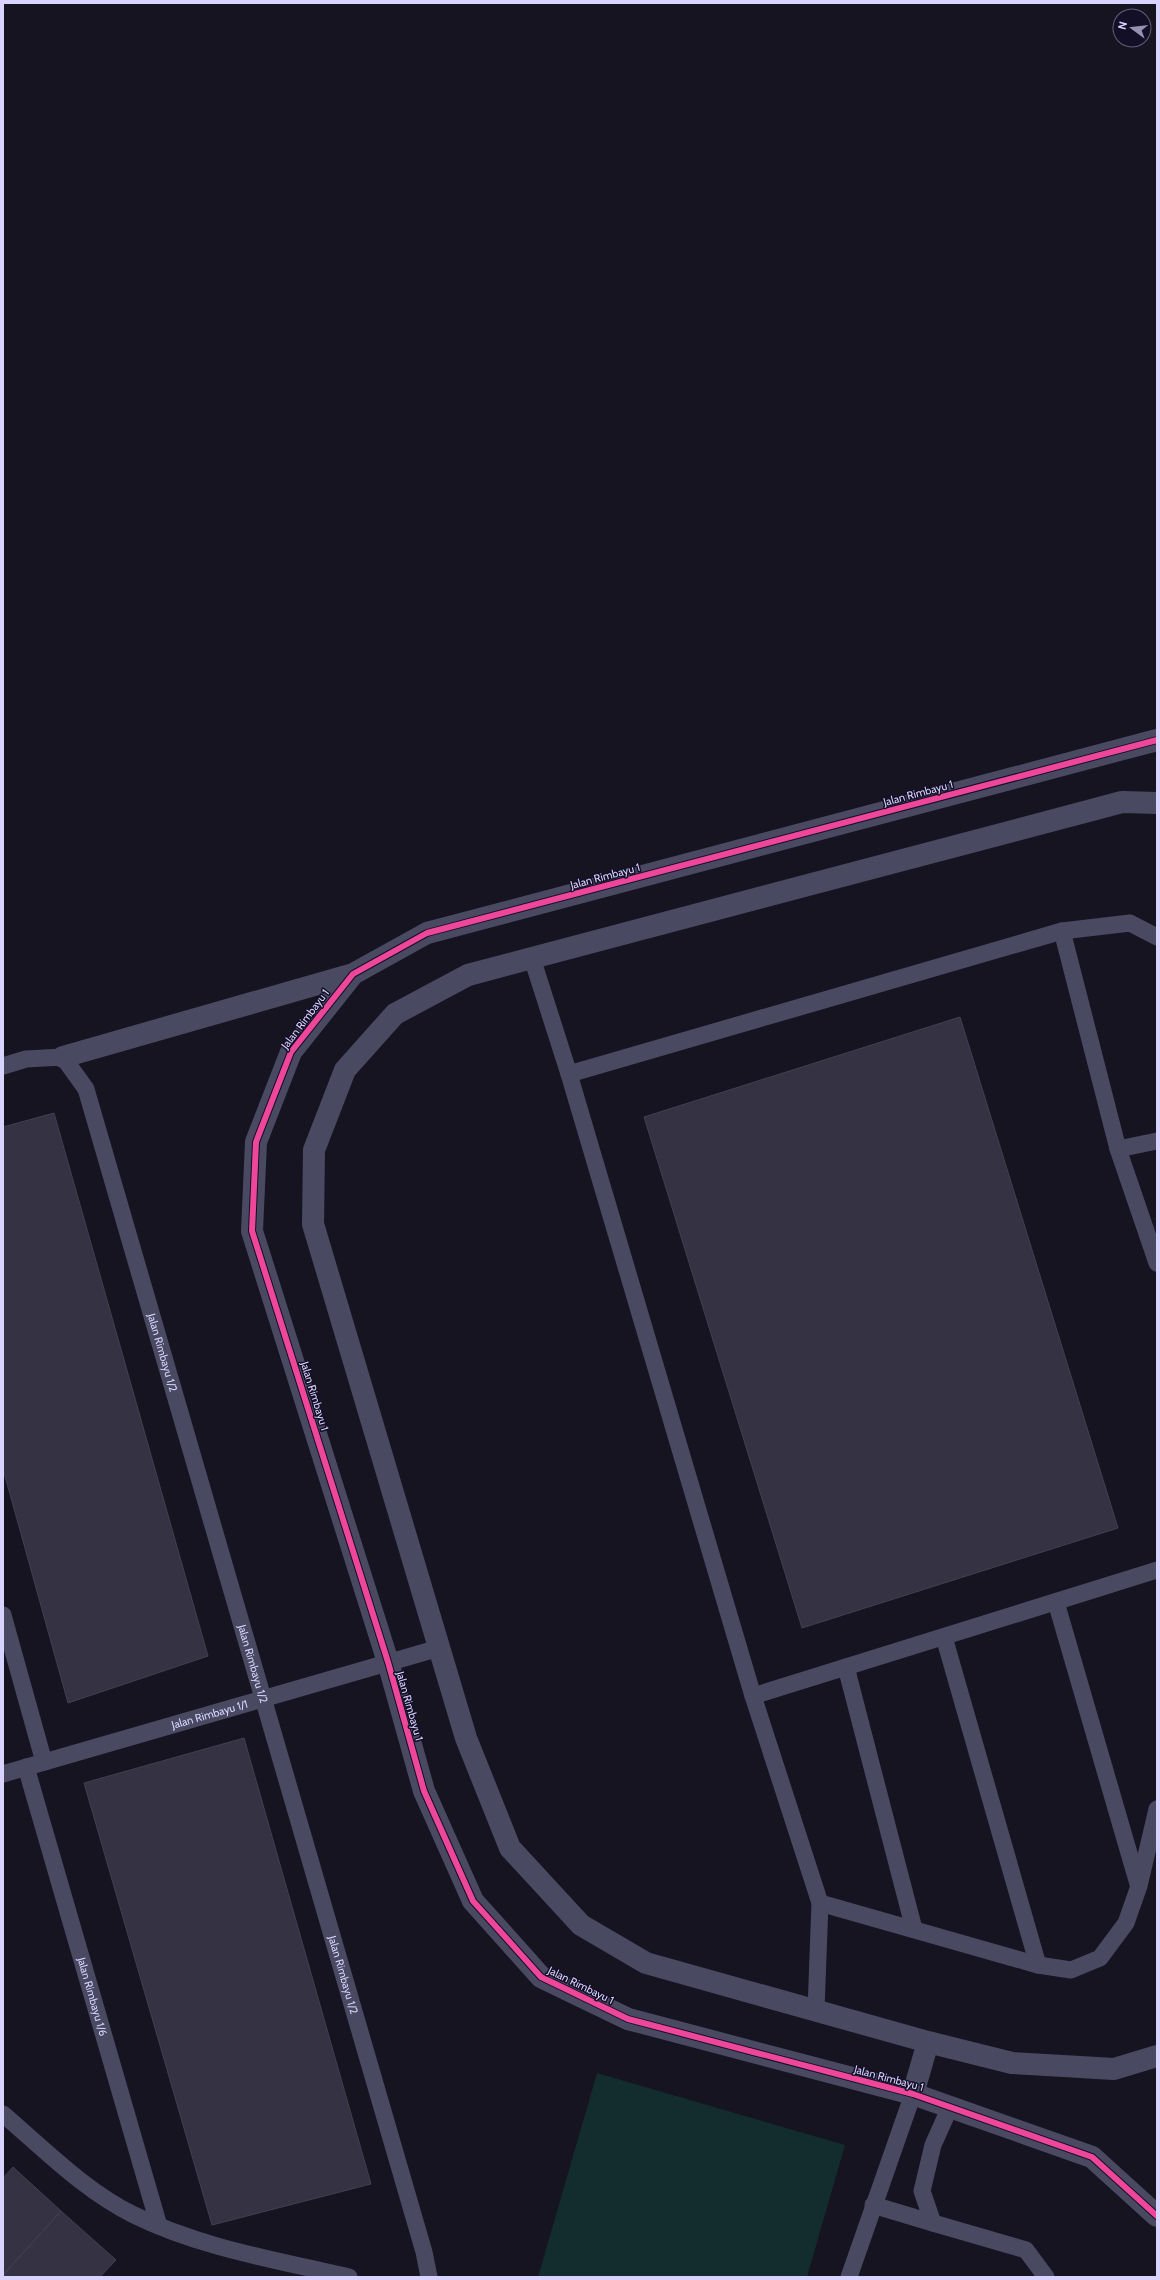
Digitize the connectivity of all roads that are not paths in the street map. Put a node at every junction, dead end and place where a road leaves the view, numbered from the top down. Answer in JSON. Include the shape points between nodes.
{"nodes":[{"id":1,"x":1157,"y":740,"type":"edge"},
{"id":2,"x":1157,"y":803,"type":"edge"},
{"id":3,"x":1062,"y":931,"type":"junction"},
{"id":4,"x":1157,"y":936,"type":"edge"},
{"id":5,"x":532,"y":958,"type":"junction"},
{"id":6,"x":353,"y":974,"type":"junction"},
{"id":7,"x":63,"y":1057,"type":"junction"},
{"id":8,"x":3,"y":1066,"type":"edge"},
{"id":9,"x":569,"y":1074,"type":"junction"},
{"id":10,"x":1157,"y":1141,"type":"edge"},
{"id":11,"x":1118,"y":1149,"type":"junction"},
{"id":12,"x":1157,"y":1263,"type":"edge"},
{"id":13,"x":1157,"y":1570,"type":"edge"},
{"id":14,"x":1056,"y":1602,"type":"junction"},
{"id":15,"x":3,"y":1615,"type":"edge"},
{"id":16,"x":944,"y":1637,"type":"junction"},
{"id":17,"x":439,"y":1648,"type":"junction"},
{"id":18,"x":388,"y":1662,"type":"junction"},
{"id":19,"x":846,"y":1667,"type":"junction"},
{"id":20,"x":753,"y":1696,"type":"junction"},
{"id":21,"x":264,"y":1698,"type":"junction"},
{"id":22,"x":44,"y":1762,"type":"junction"},
{"id":23,"x":26,"y":1767,"type":"junction"},
{"id":24,"x":3,"y":1774,"type":"edge"},
{"id":25,"x":1157,"y":1809,"type":"edge"},
{"id":26,"x":1139,"y":1886,"type":"junction"},
{"id":27,"x":820,"y":1903,"type":"junction"},
{"id":28,"x":914,"y":1930,"type":"junction"},
{"id":29,"x":1038,"y":1965,"type":"junction"},
{"id":30,"x":816,"y":2010,"type":"junction"},
{"id":31,"x":928,"y":2042,"type":"junction"},
{"id":32,"x":1157,"y":2056,"type":"edge"},
{"id":33,"x":913,"y":2094,"type":"junction"},
{"id":34,"x":950,"y":2107,"type":"junction"},
{"id":35,"x":3,"y":2114,"type":"edge"},
{"id":36,"x":873,"y":2205,"type":"junction"},
{"id":37,"x":1157,"y":2216,"type":"edge"},
{"id":38,"x":933,"y":2223,"type":"junction"},
{"id":39,"x":159,"y":2226,"type":"junction"},
{"id":40,"x":349,"y":2277,"type":"edge"},
{"id":41,"x":429,"y":2277,"type":"edge"},
{"id":42,"x":849,"y":2277,"type":"edge"},
{"id":43,"x":1046,"y":2277,"type":"edge"}],
"edges":[{"from":1,"to":6,"type":"street","name":"Jalan Rimbayu 1","via":[[427,933]]},
{"from":2,"to":5,"type":"street","via":[[1122,802]]},
{"from":3,"to":4,"type":"lane","via":[[1130,923]]},
{"from":3,"to":9,"type":"lane"},
{"from":3,"to":11,"type":"lane"},
{"from":5,"to":9,"type":"lane"},
{"from":5,"to":17,"type":"street","via":[[468,974],[395,1014],[345,1070],[314,1150],[313,1224]]},
{"from":6,"to":7,"type":"street"},
{"from":6,"to":18,"type":"street","name":"Jalan Rimbayu 1","via":[[292,1052],[256,1142],[252,1230]]},
{"from":7,"to":8,"type":"lane","via":[[26,1059]]},
{"from":7,"to":21,"type":"lane","name":"Jalan Rimbayu 1/2","via":[[86,1089]]},
{"from":9,"to":20,"type":"lane"},
{"from":10,"to":11,"type":"lane"},
{"from":11,"to":12,"type":"lane"},
{"from":13,"to":14,"type":"lane"},
{"from":14,"to":16,"type":"lane"},
{"from":14,"to":26,"type":"lane"},
{"from":15,"to":22,"type":"lane"},
{"from":16,"to":19,"type":"lane"},
{"from":16,"to":29,"type":"lane"},
{"from":17,"to":18,"type":"lane","name":"Jalan Rimbayu 1/1"},
{"from":17,"to":30,"type":"street","via":[[466,1738],[510,1848],[581,1925],[646,1964]]},
{"from":18,"to":21,"type":"lane","name":"Jalan Rimbayu 1/1"},
{"from":18,"to":33,"type":"street","name":"Jalan Rimbayu 1","via":[[424,1791],[473,1901],[541,1977],[628,2019]]},
{"from":19,"to":20,"type":"lane"},
{"from":19,"to":28,"type":"lane"},
{"from":20,"to":27,"type":"lane"},
{"from":21,"to":22,"type":"lane","name":"Jalan Rimbayu 1/1"},
{"from":21,"to":41,"type":"lane","name":"Jalan Rimbayu 1/2","via":[[424,2252]]},
{"from":22,"to":23,"type":"lane","name":"Jalan Rimbayu 1/1"},
{"from":23,"to":24,"type":"lane","name":"Jalan Rimbayu 1/1"},
{"from":23,"to":39,"type":"lane","name":"Jalan Rimbayu 1/6"},
{"from":25,"to":26,"type":"lane"},
{"from":26,"to":29,"type":"lane","via":[[1126,1923],[1100,1958],[1071,1970]]},
{"from":27,"to":28,"type":"lane"},
{"from":27,"to":30,"type":"lane"},
{"from":28,"to":29,"type":"lane"},
{"from":30,"to":31,"type":"street"},
{"from":31,"to":32,"type":"street","via":[[1019,2063],[1114,2069]]},
{"from":31,"to":33,"type":"street"},
{"from":33,"to":34,"type":"street","name":"Jalan Rimbayu 1"},
{"from":33,"to":36,"type":"lane"},
{"from":34,"to":37,"type":"street","name":"Jalan Rimbayu 1","via":[[1092,2157]]},
{"from":34,"to":38,"type":"lane","via":[[933,2146],[922,2192]]},
{"from":35,"to":39,"type":"lane","via":[[88,2186],[133,2215]]},
{"from":36,"to":38,"type":"lane"},
{"from":36,"to":42,"type":"lane"},
{"from":38,"to":43,"type":"lane","via":[[1026,2250]]},
{"from":39,"to":40,"type":"lane","via":[[188,2238]]}]}
